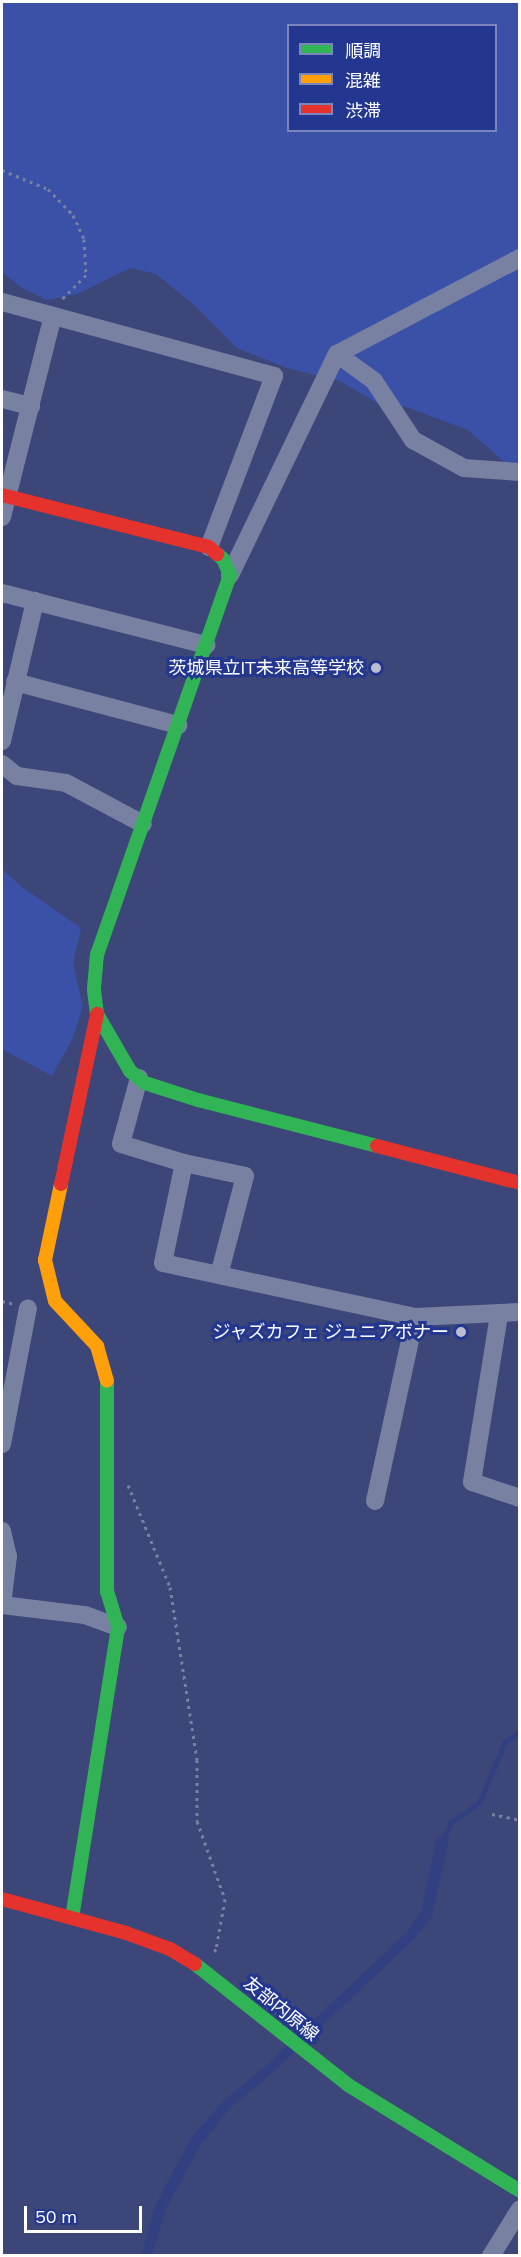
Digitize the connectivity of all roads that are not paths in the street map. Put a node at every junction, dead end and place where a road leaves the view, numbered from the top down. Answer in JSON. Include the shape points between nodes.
{"nodes":[{"id":1,"x":519,"y":258,"type":"edge"},
{"id":2,"x":2,"y":302,"type":"edge"},
{"id":3,"x":53,"y":316,"type":"junction"},
{"id":4,"x":337,"y":354,"type":"junction"},
{"id":5,"x":2,"y":399,"type":"edge"},
{"id":6,"x":31,"y":406,"type":"junction"},
{"id":7,"x":519,"y":472,"type":"edge"},
{"id":8,"x":5,"y":495,"type":"edge"},
{"id":9,"x":2,"y":517,"type":"edge"},
{"id":10,"x":209,"y":547,"type":"junction"},
{"id":11,"x":230,"y":575,"type":"junction"},
{"id":12,"x":2,"y":593,"type":"edge"},
{"id":13,"x":35,"y":601,"type":"junction"},
{"id":14,"x":206,"y":645,"type":"junction"},
{"id":15,"x":15,"y":682,"type":"junction"},
{"id":16,"x":178,"y":725,"type":"junction"},
{"id":17,"x":2,"y":741,"type":"edge"},
{"id":18,"x":2,"y":764,"type":"edge"},
{"id":19,"x":143,"y":824,"type":"junction"},
{"id":20,"x":97,"y":1014,"type":"junction"},
{"id":21,"x":139,"y":1078,"type":"junction"},
{"id":22,"x":184,"y":1162,"type":"junction"},
{"id":23,"x":519,"y":1183,"type":"edge"},
{"id":24,"x":219,"y":1275,"type":"junction"},
{"id":25,"x":28,"y":1308,"type":"dead end"},
{"id":26,"x":519,"y":1312,"type":"edge"},
{"id":27,"x":499,"y":1315,"type":"junction"},
{"id":28,"x":415,"y":1317,"type":"junction"},
{"id":29,"x":2,"y":1444,"type":"edge"},
{"id":30,"x":519,"y":1498,"type":"edge"},
{"id":31,"x":375,"y":1501,"type":"dead end"},
{"id":32,"x":2,"y":1531,"type":"edge"},
{"id":33,"x":118,"y":1627,"type":"junction"},
{"id":34,"x":2,"y":1899,"type":"edge"},
{"id":35,"x":72,"y":1918,"type":"junction"},
{"id":36,"x":519,"y":2191,"type":"edge"},
{"id":37,"x":519,"y":2209,"type":"edge"},
{"id":38,"x":491,"y":2256,"type":"edge"}],
"edges":[{"from":1,"to":4,"type":"street"},
{"from":2,"to":3,"type":"street"},
{"from":3,"to":6,"type":"street"},
{"from":3,"to":10,"type":"street","via":[[274,376]]},
{"from":4,"to":7,"type":"street","via":[[374,381],[413,440],[464,468]]},
{"from":4,"to":11,"type":"street"},
{"from":5,"to":6,"type":"street"},
{"from":6,"to":8,"type":"street"},
{"from":8,"to":9,"type":"street"},
{"from":8,"to":10,"type":"street"},
{"from":10,"to":11,"type":"street","via":[[223,559]]},
{"from":11,"to":14,"type":"street"},
{"from":12,"to":13,"type":"street"},
{"from":13,"to":14,"type":"street"},
{"from":13,"to":15,"type":"street"},
{"from":14,"to":16,"type":"street"},
{"from":15,"to":16,"type":"street"},
{"from":15,"to":17,"type":"street"},
{"from":16,"to":19,"type":"street"},
{"from":18,"to":19,"type":"street","via":[[17,776],[66,783]]},
{"from":19,"to":20,"type":"street","via":[[97,954]]},
{"from":20,"to":21,"type":"street","via":[[130,1071]]},
{"from":20,"to":33,"type":"street","via":[[45,1260],[54,1301],[97,1346],[107,1380],[107,1592]]},
{"from":21,"to":22,"type":"street","via":[[121,1144]]},
{"from":21,"to":23,"type":"street","via":[[198,1100]]},
{"from":22,"to":24,"type":"street","via":[[163,1263]]},
{"from":22,"to":24,"type":"street","via":[[245,1176]]},
{"from":24,"to":28,"type":"street"},
{"from":25,"to":29,"type":"street"},
{"from":26,"to":27,"type":"street"},
{"from":27,"to":28,"type":"street"},
{"from":27,"to":30,"type":"street","via":[[472,1482]]},
{"from":28,"to":31,"type":"street"},
{"from":32,"to":33,"type":"street","via":[[8,1556],[2,1605],[84,1615]]},
{"from":33,"to":35,"type":"street"},
{"from":34,"to":35,"type":"street","name":"友部内原線"},
{"from":35,"to":36,"type":"street","name":"友部内原線","via":[[155,1942],[202,1969],[348,2085]]},
{"from":37,"to":38,"type":"street"}]}
